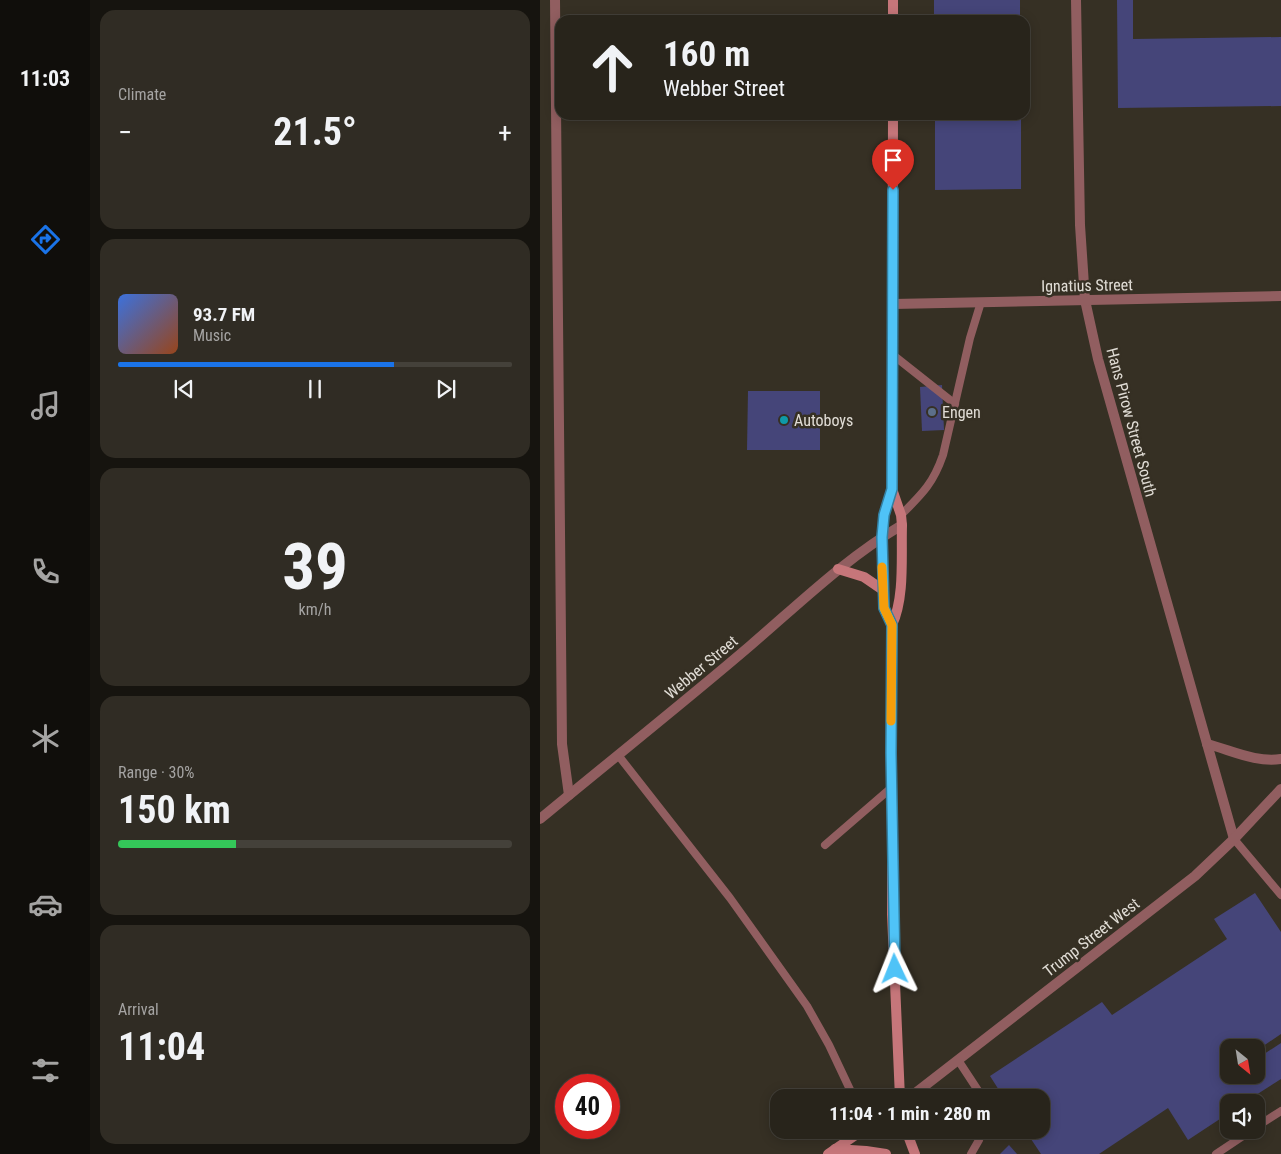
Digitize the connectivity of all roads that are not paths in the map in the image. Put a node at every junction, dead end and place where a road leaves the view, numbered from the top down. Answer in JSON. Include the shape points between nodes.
{"nodes":[{"id":1,"x":555,"y":0,"type":"edge"},
{"id":2,"x":893,"y":0,"type":"edge"},
{"id":3,"x":1076,"y":0,"type":"edge"},
{"id":4,"x":555,"y":15,"type":"edge"},
{"id":5,"x":893,"y":15,"type":"edge"},
{"id":6,"x":556,"y":120,"type":"edge"},
{"id":7,"x":893,"y":120,"type":"edge"},
{"id":8,"x":1281,"y":296,"type":"edge"},
{"id":9,"x":1085,"y":300,"type":"junction"},
{"id":10,"x":981,"y":302,"type":"junction"},
{"id":11,"x":893,"y":304,"type":"junction"},
{"id":12,"x":893,"y":355,"type":"junction"},
{"id":13,"x":955,"y":404,"type":"junction"},
{"id":14,"x":892,"y":489,"type":"junction"},
{"id":15,"x":902,"y":520,"type":"junction"},
{"id":16,"x":882,"y":537,"type":"junction"},
{"id":17,"x":838,"y":569,"type":"junction"},
{"id":18,"x":883,"y":590,"type":"junction"},
{"id":19,"x":892,"y":625,"type":"junction"},
{"id":20,"x":1207,"y":744,"type":"junction"},
{"id":21,"x":618,"y":755,"type":"junction"},
{"id":22,"x":1281,"y":759,"type":"edge"},
{"id":23,"x":892,"y":788,"type":"junction"},
{"id":24,"x":1281,"y":789,"type":"edge"},
{"id":25,"x":569,"y":795,"type":"junction"},
{"id":26,"x":540,"y":819,"type":"edge"},
{"id":27,"x":1234,"y":839,"type":"junction"},
{"id":28,"x":825,"y":845,"type":"dead end"},
{"id":29,"x":1281,"y":895,"type":"edge"},
{"id":30,"x":958,"y":1060,"type":"junction"},
{"id":31,"x":850,"y":1089,"type":"edge"},
{"id":32,"x":900,"y":1089,"type":"edge"},
{"id":33,"x":921,"y":1089,"type":"edge"},
{"id":34,"x":977,"y":1089,"type":"edge"},
{"id":35,"x":1281,"y":1111,"type":"edge"},
{"id":36,"x":1265,"y":1121,"type":"edge"},
{"id":37,"x":850,"y":1139,"type":"edge"},
{"id":38,"x":909,"y":1139,"type":"edge"},
{"id":39,"x":979,"y":1139,"type":"edge"},
{"id":40,"x":1238,"y":1139,"type":"edge"},
{"id":41,"x":832,"y":1152,"type":"edge"},
{"id":42,"x":886,"y":1154,"type":"edge"},
{"id":43,"x":915,"y":1154,"type":"edge"},
{"id":44,"x":971,"y":1154,"type":"edge"},
{"id":45,"x":1216,"y":1154,"type":"edge"}],
"edges":[{"from":1,"to":4,"type":"street"},
{"from":2,"to":5,"type":"street"},
{"from":3,"to":9,"type":"street","name":"Hans Pirow Street South","via":[[1080,226]]},
{"from":6,"to":25,"type":"street","via":[[562,744]]},
{"from":7,"to":11,"type":"street"},
{"from":8,"to":9,"type":"street","name":"Ignatius Street"},
{"from":9,"to":10,"type":"street","name":"Ignatius Street"},
{"from":9,"to":20,"type":"street","name":"Hans Pirow Street South","via":[[1098,359]]},
{"from":10,"to":11,"type":"street","name":"Ignatius Street"},
{"from":10,"to":13,"type":"lane"},
{"from":11,"to":12,"type":"street"},
{"from":12,"to":13,"type":"lane"},
{"from":12,"to":14,"type":"street"},
{"from":13,"to":15,"type":"lane","via":[[938,471]]},
{"from":14,"to":15,"type":"street"},
{"from":14,"to":16,"type":"street","via":[[884,515]]},
{"from":15,"to":16,"type":"street","name":"Webber Street"},
{"from":15,"to":19,"type":"street","via":[[900,599]]},
{"from":16,"to":17,"type":"street","name":"Webber Street"},
{"from":16,"to":18,"type":"street"},
{"from":17,"to":18,"type":"street","via":[[864,577]]},
{"from":17,"to":21,"type":"street","name":"Webber Street"},
{"from":18,"to":19,"type":"street","via":[[884,608]]},
{"from":19,"to":23,"type":"street"},
{"from":20,"to":22,"type":"street","via":[[1254,759]]},
{"from":20,"to":27,"type":"street","name":"Hans Pirow Street South"},
{"from":21,"to":25,"type":"street","name":"Webber Street"},
{"from":21,"to":31,"type":"lane","via":[[730,898],[807,1006]]},
{"from":23,"to":28,"type":"lane"},
{"from":23,"to":32,"type":"street","via":[[892,914]]},
{"from":24,"to":27,"type":"street","name":"Trump Street West"},
{"from":25,"to":26,"type":"street","name":"Webber Street"},
{"from":27,"to":29,"type":"lane"},
{"from":27,"to":30,"type":"street","name":"Trump Street West","via":[[1195,876]]},
{"from":30,"to":33,"type":"street","name":"Trump Street West"},
{"from":30,"to":34,"type":"lane"},
{"from":35,"to":36,"type":"lane"},
{"from":37,"to":41,"type":"street"},
{"from":38,"to":43,"type":"street"},
{"from":39,"to":44,"type":"lane"},
{"from":40,"to":45,"type":"lane"},
{"from":41,"to":42,"type":"street"}]}
